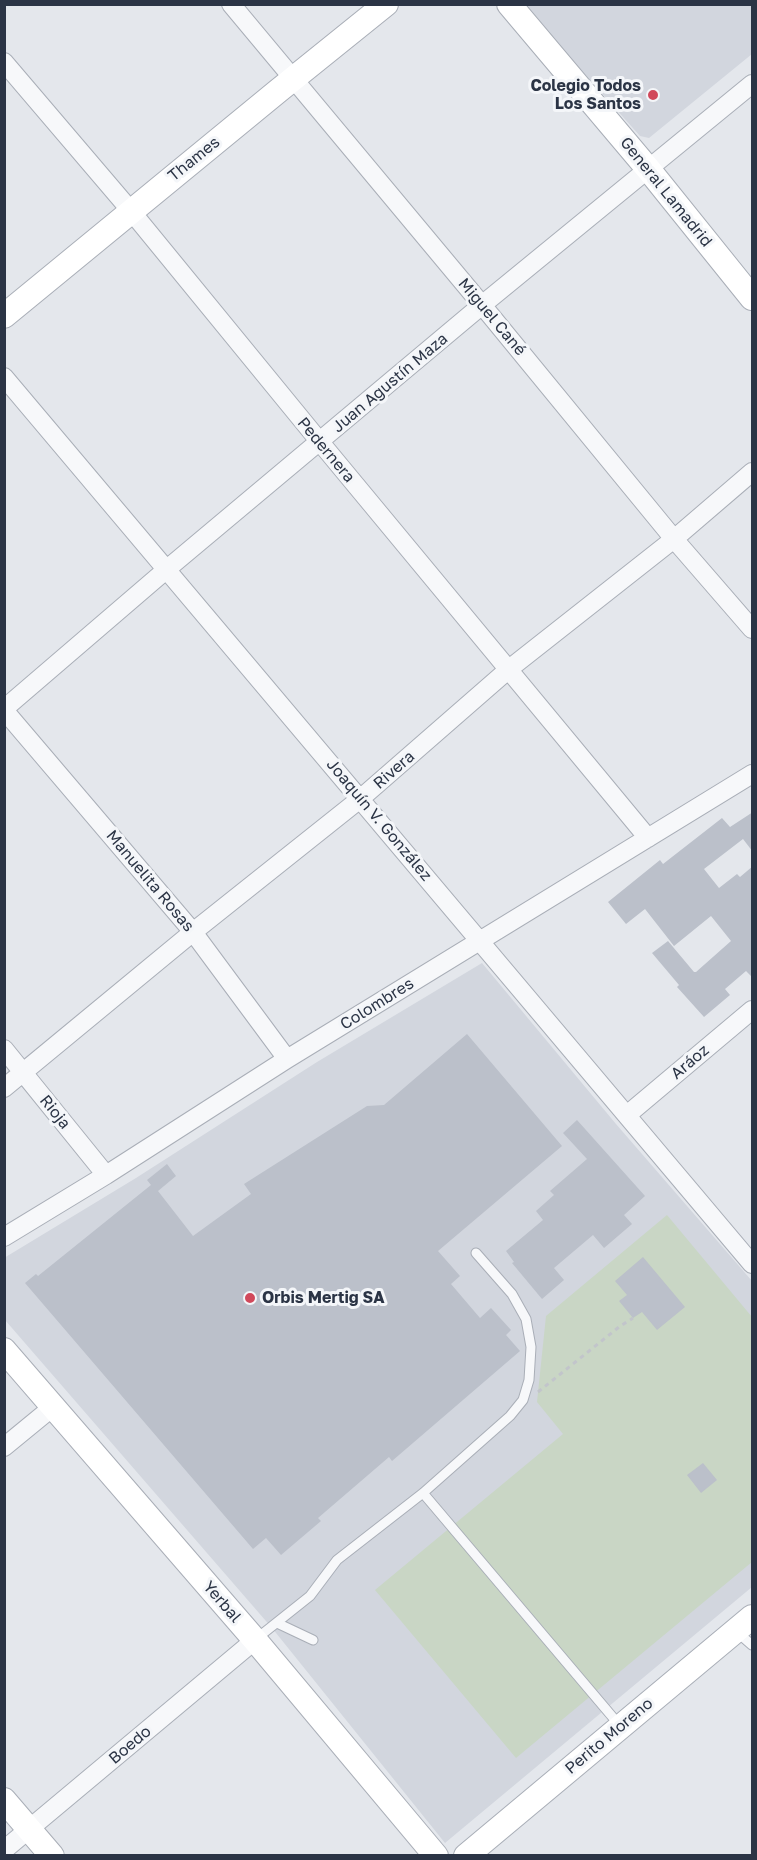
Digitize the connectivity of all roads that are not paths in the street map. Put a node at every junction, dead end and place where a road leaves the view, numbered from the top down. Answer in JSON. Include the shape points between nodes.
{"nodes":[{"id":1,"x":231,"y":4,"type":"edge"},
{"id":2,"x":386,"y":4,"type":"edge"},
{"id":3,"x":509,"y":4,"type":"edge"},
{"id":4,"x":4,"y":62,"type":"edge"},
{"id":5,"x":292,"y":79,"type":"junction"},
{"id":6,"x":753,"y":84,"type":"edge"},
{"id":7,"x":649,"y":170,"type":"junction"},
{"id":8,"x":131,"y":211,"type":"junction"},
{"id":9,"x":753,"y":298,"type":"edge"},
{"id":10,"x":482,"y":305,"type":"junction"},
{"id":11,"x":4,"y":316,"type":"edge"},
{"id":12,"x":4,"y":377,"type":"edge"},
{"id":13,"x":320,"y":442,"type":"junction"},
{"id":14,"x":753,"y":472,"type":"edge"},
{"id":15,"x":674,"y":540,"type":"junction"},
{"id":16,"x":167,"y":569,"type":"junction"},
{"id":17,"x":753,"y":629,"type":"edge"},
{"id":18,"x":509,"y":669,"type":"junction"},
{"id":19,"x":4,"y":709,"type":"edge"},
{"id":20,"x":753,"y":774,"type":"edge"},
{"id":21,"x":360,"y":799,"type":"junction"},
{"id":22,"x":648,"y":838,"type":"junction"},
{"id":23,"x":192,"y":932,"type":"junction"},
{"id":24,"x":480,"y":941,"type":"junction"},
{"id":25,"x":753,"y":1010,"type":"edge"},
{"id":26,"x":4,"y":1048,"type":"edge"},
{"id":27,"x":287,"y":1059,"type":"junction"},
{"id":28,"x":23,"y":1072,"type":"junction"},
{"id":29,"x":4,"y":1088,"type":"edge"},
{"id":30,"x":627,"y":1115,"type":"junction"},
{"id":31,"x":106,"y":1175,"type":"junction"},
{"id":32,"x":4,"y":1237,"type":"edge"},
{"id":33,"x":476,"y":1254,"type":"dead end"},
{"id":34,"x":751,"y":1260,"type":"edge"},
{"id":35,"x":4,"y":1350,"type":"edge"},
{"id":36,"x":54,"y":1406,"type":"junction"},
{"id":37,"x":4,"y":1447,"type":"edge"},
{"id":38,"x":423,"y":1493,"type":"junction"},
{"id":39,"x":277,"y":1623,"type":"junction"},
{"id":40,"x":747,"y":1631,"type":"edge"},
{"id":41,"x":255,"y":1640,"type":"junction"},
{"id":42,"x":313,"y":1640,"type":"dead end"},
{"id":43,"x":621,"y":1727,"type":"junction"},
{"id":44,"x":4,"y":1800,"type":"edge"},
{"id":45,"x":29,"y":1829,"type":"junction"},
{"id":46,"x":4,"y":1850,"type":"edge"},
{"id":47,"x":51,"y":1856,"type":"edge"},
{"id":48,"x":436,"y":1856,"type":"edge"},
{"id":49,"x":466,"y":1856,"type":"edge"}],
"edges":[{"from":1,"to":5,"type":"street","name":"Miguel Cané"},
{"from":2,"to":5,"type":"street","name":"Thames"},
{"from":3,"to":7,"type":"street","name":"General Lamadrid"},
{"from":4,"to":8,"type":"street","name":"Pedernera"},
{"from":5,"to":8,"type":"street","name":"Thames"},
{"from":5,"to":10,"type":"street","name":"Miguel Cané"},
{"from":6,"to":7,"type":"street","name":"Juan Agustín Maza"},
{"from":7,"to":9,"type":"street","name":"General Lamadrid"},
{"from":7,"to":10,"type":"street","name":"Juan Agustín Maza"},
{"from":8,"to":11,"type":"street","name":"Thames"},
{"from":8,"to":13,"type":"street","name":"Pedernera"},
{"from":10,"to":13,"type":"street","name":"Juan Agustín Maza"},
{"from":10,"to":15,"type":"street","name":"Miguel Cané"},
{"from":12,"to":16,"type":"street","name":"Joaquín V. González"},
{"from":13,"to":16,"type":"street","name":"Juan Agustín Maza"},
{"from":13,"to":18,"type":"street","name":"Pedernera"},
{"from":14,"to":15,"type":"street","name":"Rivera"},
{"from":15,"to":17,"type":"street","name":"Miguel Cané"},
{"from":15,"to":18,"type":"street","name":"Rivera"},
{"from":16,"to":19,"type":"street","name":"Juan Agustín Maza"},
{"from":16,"to":21,"type":"street","name":"Joaquín V. González"},
{"from":18,"to":21,"type":"street","name":"Rivera"},
{"from":18,"to":22,"type":"street","name":"Pedernera"},
{"from":19,"to":23,"type":"street","name":"Manuelita Rosas"},
{"from":20,"to":22,"type":"street","name":"Colombres"},
{"from":21,"to":23,"type":"street","name":"Rivera"},
{"from":21,"to":24,"type":"street","name":"Joaquín V. González"},
{"from":22,"to":24,"type":"street","name":"Colombres"},
{"from":23,"to":27,"type":"street","name":"Manuelita Rosas"},
{"from":23,"to":28,"type":"street","name":"Rivera"},
{"from":24,"to":27,"type":"street","name":"Colombres"},
{"from":24,"to":30,"type":"street","name":"Joaquín V. González"},
{"from":25,"to":30,"type":"street","name":"Aráoz"},
{"from":26,"to":28,"type":"street","name":"Rioja"},
{"from":27,"to":31,"type":"street","name":"Colombres"},
{"from":28,"to":29,"type":"street","name":"Rivera"},
{"from":28,"to":31,"type":"street","name":"Rioja"},
{"from":30,"to":34,"type":"street","name":"Joaquín V. González"},
{"from":31,"to":32,"type":"street","name":"Colombres"},
{"from":33,"to":38,"type":"lane","via":[[512,1294],[526,1319],[531,1347],[530,1380],[523,1400],[510,1416]]},
{"from":35,"to":36,"type":"street","name":"Yerbal"},
{"from":36,"to":37,"type":"street"},
{"from":36,"to":41,"type":"street","name":"Yerbal"},
{"from":38,"to":39,"type":"lane","via":[[337,1560],[310,1596]]},
{"from":38,"to":43,"type":"lane"},
{"from":39,"to":41,"type":"lane"},
{"from":39,"to":42,"type":"lane"},
{"from":40,"to":43,"type":"street","name":"Perito Moreno"},
{"from":41,"to":45,"type":"street","name":"Boedo"},
{"from":41,"to":48,"type":"street","name":"Yerbal"},
{"from":43,"to":49,"type":"street","name":"Perito Moreno"},
{"from":44,"to":45,"type":"street"},
{"from":45,"to":46,"type":"street","name":"Boedo"},
{"from":45,"to":47,"type":"street"}]}
